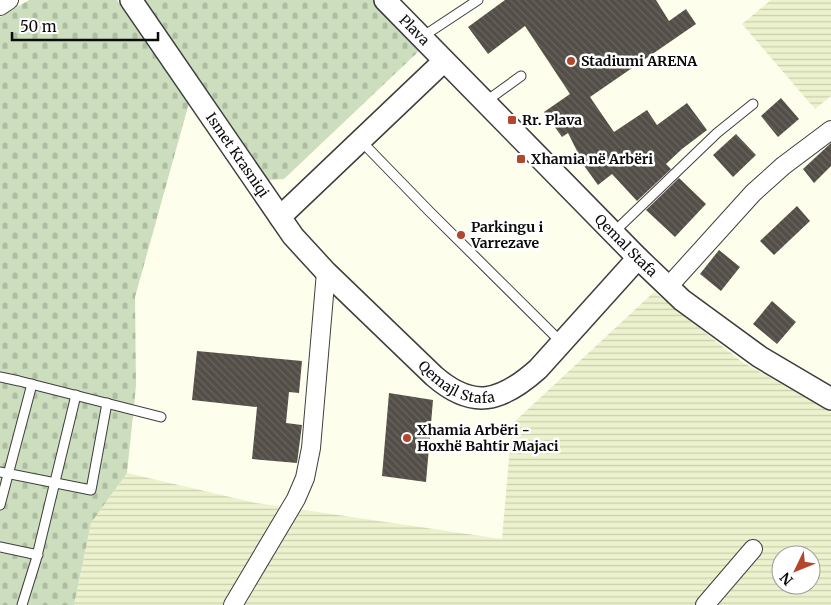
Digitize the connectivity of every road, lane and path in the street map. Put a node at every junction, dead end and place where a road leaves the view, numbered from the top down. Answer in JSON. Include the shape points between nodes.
{"nodes":[{"id":1,"x":9,"y":0,"type":"edge"},
{"id":2,"x":131,"y":0,"type":"edge"},
{"id":3,"x":385,"y":0,"type":"edge"},
{"id":4,"x":478,"y":0,"type":"edge"},
{"id":5,"x":0,"y":6,"type":"edge"},
{"id":6,"x":421,"y":38,"type":"junction"},
{"id":7,"x":444,"y":61,"type":"junction"},
{"id":8,"x":521,"y":76,"type":"dead end"},
{"id":9,"x":484,"y":102,"type":"junction"},
{"id":10,"x":753,"y":104,"type":"dead end"},
{"id":11,"x":831,"y":130,"type":"edge"},
{"id":12,"x":361,"y":141,"type":"junction"},
{"id":13,"x":280,"y":218,"type":"junction"},
{"id":14,"x":613,"y":233,"type":"junction"},
{"id":15,"x":638,"y":258,"type":"junction"},
{"id":16,"x":326,"y":272,"type":"junction"},
{"id":17,"x":668,"y":287,"type":"junction"},
{"id":18,"x":562,"y":343,"type":"junction"},
{"id":19,"x":0,"y":378,"type":"edge"},
{"id":20,"x":32,"y":384,"type":"junction"},
{"id":21,"x":76,"y":395,"type":"junction"},
{"id":22,"x":831,"y":399,"type":"edge"},
{"id":23,"x":107,"y":403,"type":"junction"},
{"id":24,"x":162,"y":417,"type":"dead end"},
{"id":25,"x":4,"y":473,"type":"edge"},
{"id":26,"x":54,"y":482,"type":"junction"},
{"id":27,"x":0,"y":506,"type":"edge"},
{"id":28,"x":0,"y":547,"type":"edge"},
{"id":29,"x":753,"y":549,"type":"dead end"},
{"id":30,"x":38,"y":554,"type":"junction"},
{"id":31,"x":22,"y":605,"type":"edge"},
{"id":32,"x":233,"y":605,"type":"edge"},
{"id":33,"x":705,"y":605,"type":"edge"}],
"edges":[{"from":1,"to":5,"type":"street"},
{"from":2,"to":13,"type":"street","name":"Ismet Krasniqi"},
{"from":3,"to":6,"type":"street","name":"Plava"},
{"from":4,"to":6,"type":"lane"},
{"from":6,"to":7,"type":"street","name":"Plava"},
{"from":7,"to":9,"type":"street","name":"Qemal Stafa"},
{"from":7,"to":12,"type":"street"},
{"from":8,"to":9,"type":"lane"},
{"from":9,"to":14,"type":"street","name":"Qemal Stafa"},
{"from":10,"to":14,"type":"lane","via":[[717,133]]},
{"from":11,"to":17,"type":"street","via":[[753,194]]},
{"from":12,"to":13,"type":"street"},
{"from":12,"to":18,"type":"lane"},
{"from":13,"to":16,"type":"street","name":"Qemajl Stafa"},
{"from":14,"to":15,"type":"street","name":"Qemal Stafa"},
{"from":15,"to":17,"type":"street","name":"Qemal Stafa"},
{"from":15,"to":18,"type":"street","name":"Qemajl Stafa"},
{"from":16,"to":18,"type":"street","name":"Qemajl Stafa","via":[[434,376],[446,386],[474,398],[490,398],[521,384]]},
{"from":16,"to":32,"type":"street","via":[[306,478]]},
{"from":17,"to":22,"type":"street","name":"Qemal Stafa","via":[[698,313],[760,357]]},
{"from":19,"to":20,"type":"lane"},
{"from":20,"to":21,"type":"lane"},
{"from":20,"to":25,"type":"lane"},
{"from":21,"to":23,"type":"lane"},
{"from":21,"to":26,"type":"lane"},
{"from":23,"to":24,"type":"lane"},
{"from":23,"to":26,"type":"lane","via":[[91,490]]},
{"from":25,"to":26,"type":"lane"},
{"from":25,"to":27,"type":"lane"},
{"from":26,"to":30,"type":"lane"},
{"from":28,"to":30,"type":"lane"},
{"from":29,"to":33,"type":"street"},
{"from":30,"to":31,"type":"lane"}]}
